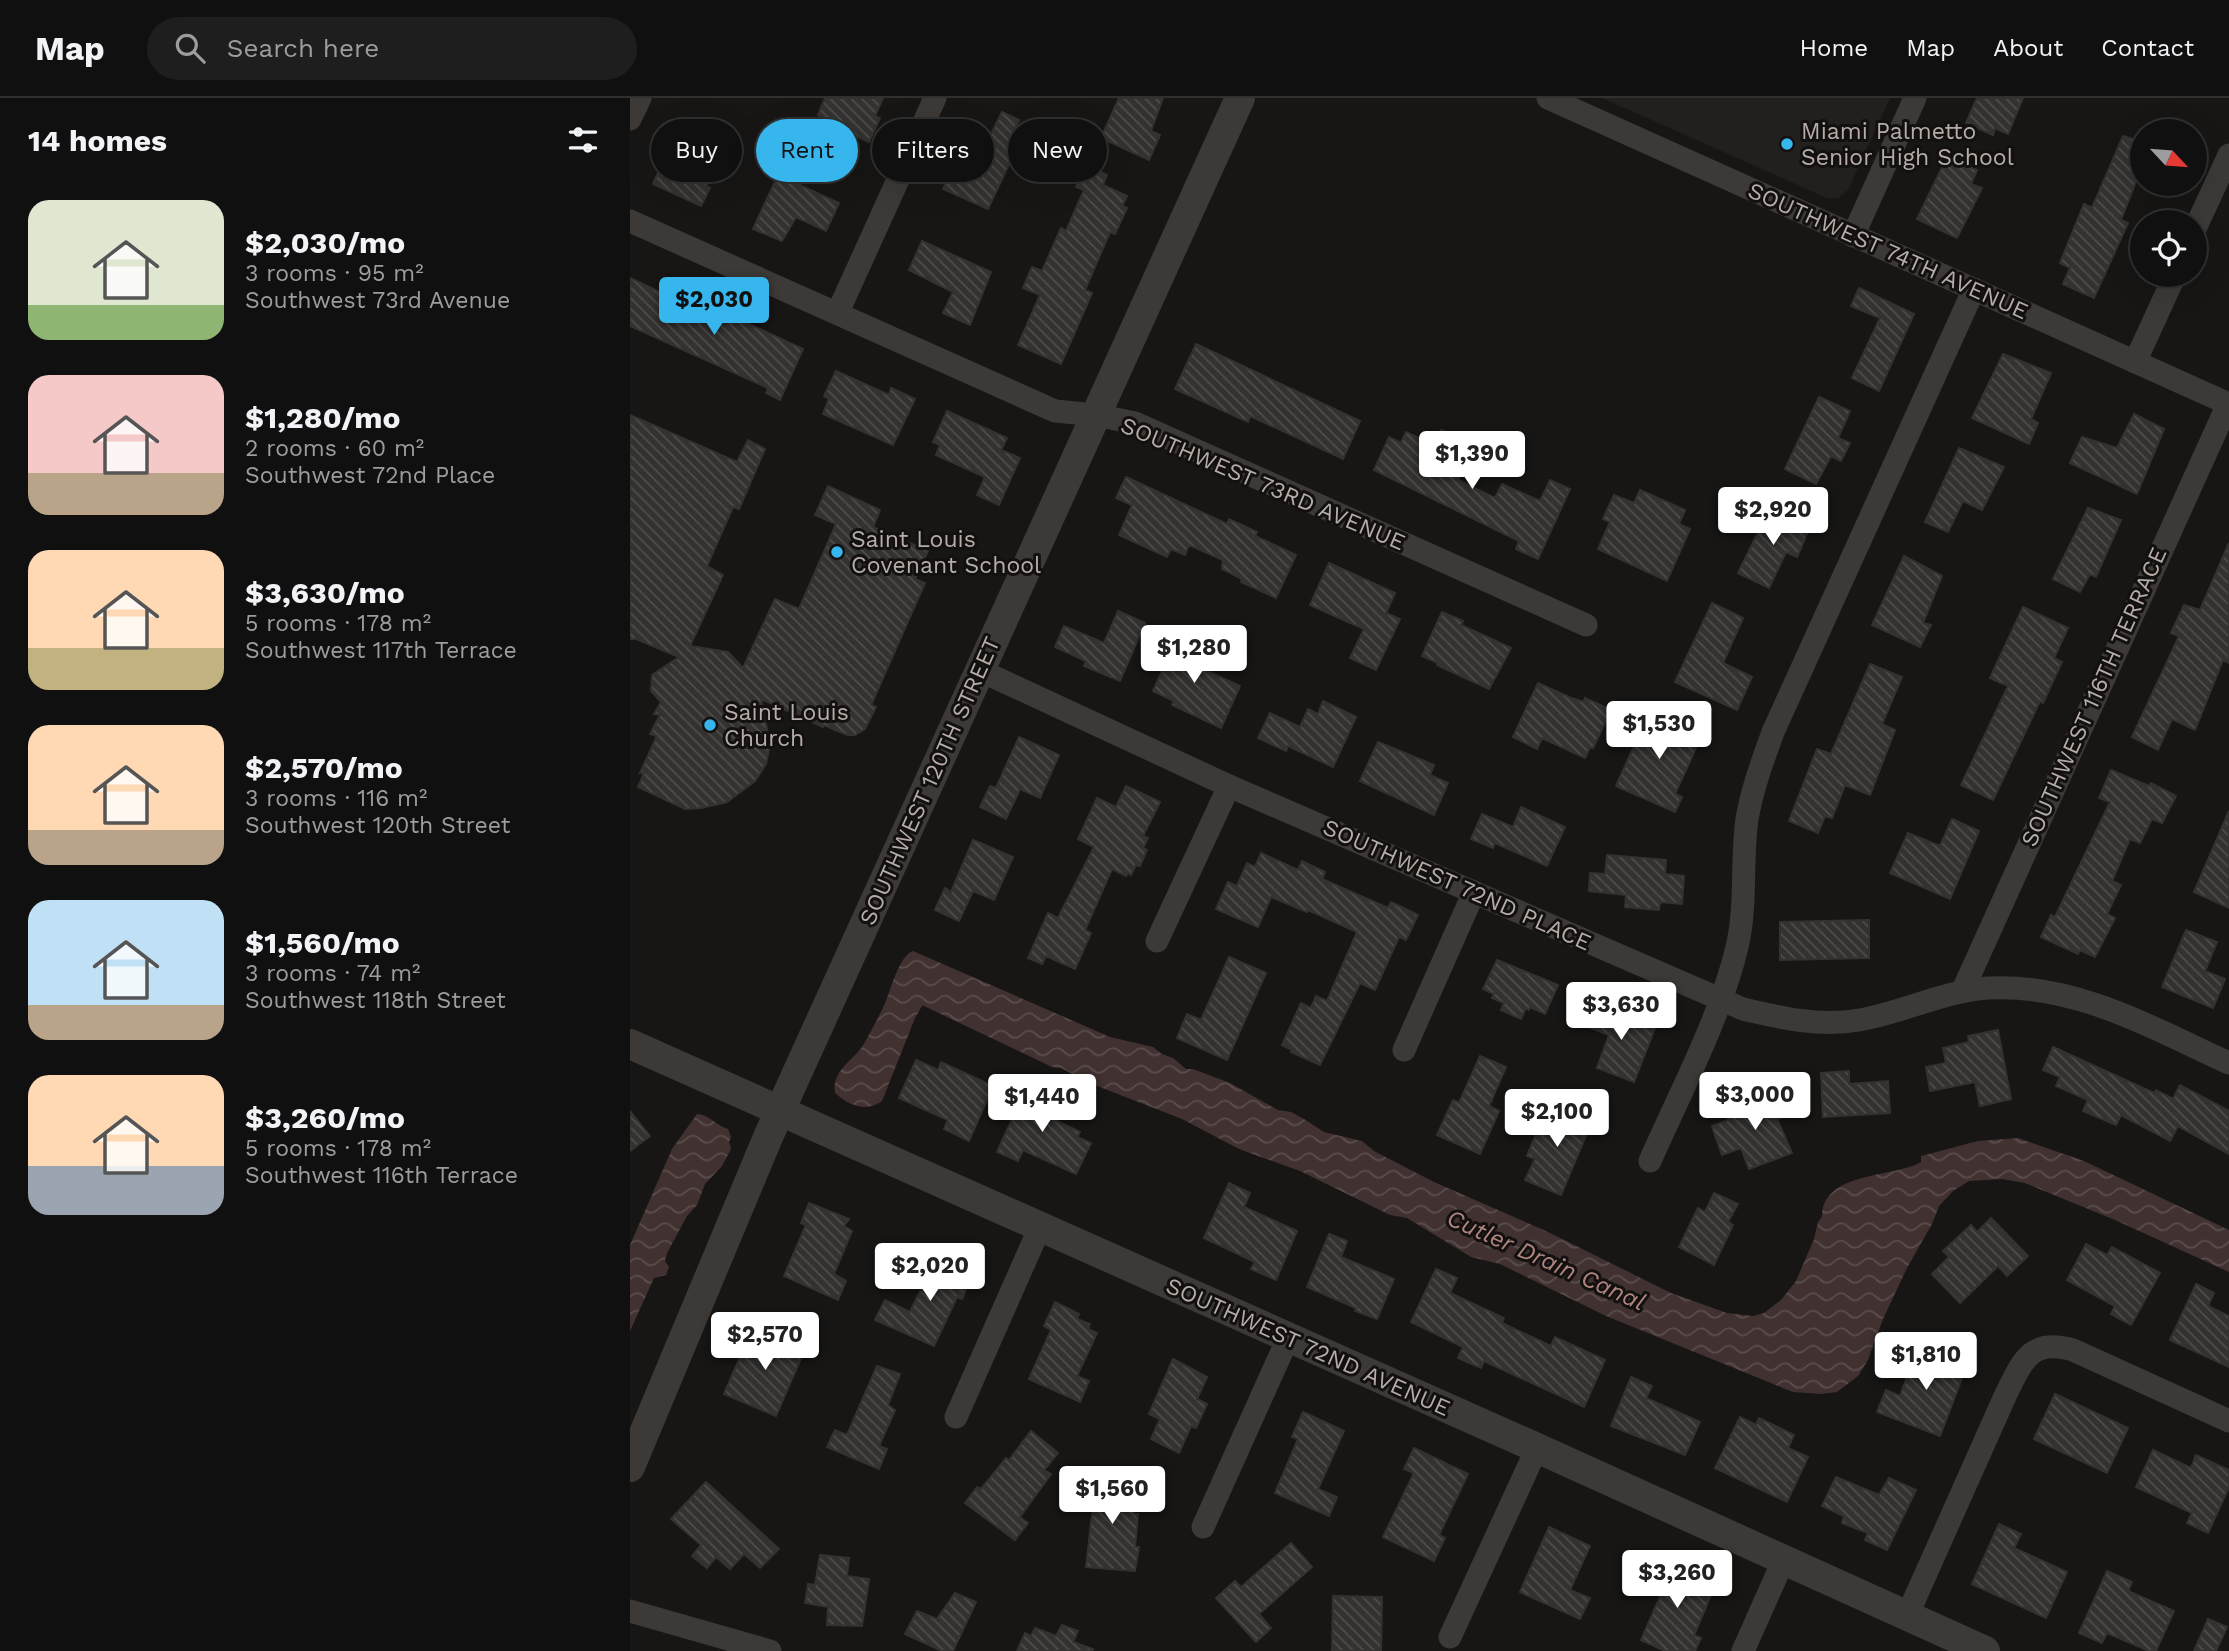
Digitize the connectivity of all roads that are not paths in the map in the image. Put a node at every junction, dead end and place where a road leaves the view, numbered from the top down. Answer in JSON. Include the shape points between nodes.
{"nodes":[{"id":1,"x":640,"y":98,"type":"edge"},
{"id":2,"x":935,"y":98,"type":"edge"},
{"id":3,"x":1240,"y":98,"type":"edge"},
{"id":4,"x":1548,"y":98,"type":"edge"},
{"id":5,"x":1916,"y":98,"type":"edge"},
{"id":6,"x":630,"y":120,"type":"edge"},
{"id":7,"x":2229,"y":155,"type":"edge"},
{"id":8,"x":2204,"y":210,"type":"edge"},
{"id":9,"x":630,"y":220,"type":"edge"},
{"id":10,"x":1853,"y":236,"type":"junction"},
{"id":11,"x":2169,"y":287,"type":"edge"},
{"id":12,"x":1974,"y":289,"type":"junction"},
{"id":13,"x":838,"y":312,"type":"junction"},
{"id":14,"x":2135,"y":362,"type":"junction"},
{"id":15,"x":2228,"y":404,"type":"edge"},
{"id":16,"x":1096,"y":415,"type":"junction"},
{"id":17,"x":1586,"y":625,"type":"dead end"},
{"id":18,"x":979,"y":670,"type":"junction"},
{"id":19,"x":1229,"y":786,"type":"junction"},
{"id":20,"x":1474,"y":892,"type":"junction"},
{"id":21,"x":1157,"y":941,"type":"dead end"},
{"id":22,"x":1962,"y":992,"type":"junction"},
{"id":23,"x":1720,"y":999,"type":"junction"},
{"id":24,"x":630,"y":1044,"type":"edge"},
{"id":25,"x":1404,"y":1050,"type":"dead end"},
{"id":26,"x":2229,"y":1063,"type":"edge"},
{"id":27,"x":779,"y":1112,"type":"junction"},
{"id":28,"x":1650,"y":1161,"type":"dead end"},
{"id":29,"x":1040,"y":1227,"type":"junction"},
{"id":30,"x":1288,"y":1338,"type":"junction"},
{"id":31,"x":956,"y":1417,"type":"dead end"},
{"id":32,"x":2229,"y":1421,"type":"edge"},
{"id":33,"x":1537,"y":1448,"type":"junction"},
{"id":34,"x":630,"y":1468,"type":"edge"},
{"id":35,"x":1203,"y":1527,"type":"dead end"},
{"id":36,"x":1784,"y":1559,"type":"junction"},
{"id":37,"x":630,"y":1611,"type":"edge"},
{"id":38,"x":1906,"y":1616,"type":"junction"},
{"id":39,"x":1450,"y":1637,"type":"dead end"},
{"id":40,"x":770,"y":1651,"type":"edge"},
{"id":41,"x":1742,"y":1651,"type":"edge"},
{"id":42,"x":1985,"y":1651,"type":"edge"}],
"edges":[{"from":1,"to":6,"type":"street"},
{"from":2,"to":13,"type":"street"},
{"from":3,"to":16,"type":"street","name":"SOUTHWEST 120TH STREET"},
{"from":4,"to":10,"type":"street","name":"SOUTHWEST 74TH AVENUE"},
{"from":5,"to":10,"type":"street"},
{"from":7,"to":8,"type":"street"},
{"from":9,"to":13,"type":"street","name":"SOUTHWEST 73RD AVENUE"},
{"from":10,"to":12,"type":"street","name":"SOUTHWEST 74TH AVENUE"},
{"from":11,"to":14,"type":"street"},
{"from":12,"to":14,"type":"street","name":"SOUTHWEST 74TH AVENUE"},
{"from":12,"to":23,"type":"street","via":[[1763,758],[1748,817],[1737,947]]},
{"from":13,"to":16,"type":"street","name":"SOUTHWEST 73RD AVENUE","via":[[1055,411]]},
{"from":14,"to":15,"type":"street","name":"SOUTHWEST 74TH AVENUE"},
{"from":15,"to":22,"type":"street","name":"SOUTHWEST 116TH TERRACE"},
{"from":16,"to":17,"type":"street","name":"SOUTHWEST 73RD AVENUE","via":[[1135,423]]},
{"from":16,"to":18,"type":"street","name":"SOUTHWEST 120TH STREET"},
{"from":18,"to":19,"type":"street","name":"SOUTHWEST 72ND PLACE"},
{"from":18,"to":27,"type":"street","name":"SOUTHWEST 120TH STREET"},
{"from":19,"to":20,"type":"street","name":"SOUTHWEST 72ND PLACE"},
{"from":19,"to":21,"type":"street"},
{"from":20,"to":23,"type":"street","name":"SOUTHWEST 72ND PLACE"},
{"from":20,"to":25,"type":"street"},
{"from":22,"to":23,"type":"street","name":"SOUTHWEST 72ND PLACE","via":[[1871,1017],[1830,1023],[1782,1019]]},
{"from":22,"to":26,"type":"street","name":"SOUTHWEST 72ND PLACE","via":[[2004,988],[2066,995],[2113,1010]]},
{"from":23,"to":28,"type":"street"},
{"from":24,"to":27,"type":"street","name":"SOUTHWEST 72ND AVENUE"},
{"from":27,"to":29,"type":"street","name":"SOUTHWEST 72ND AVENUE"},
{"from":27,"to":34,"type":"street","name":"SOUTHWEST 120TH STREET"},
{"from":29,"to":30,"type":"street","name":"SOUTHWEST 72ND AVENUE"},
{"from":29,"to":31,"type":"street"},
{"from":30,"to":33,"type":"street","name":"SOUTHWEST 72ND AVENUE"},
{"from":30,"to":35,"type":"street"},
{"from":32,"to":38,"type":"street","via":[[2073,1350],[2040,1346],[2006,1394]]},
{"from":33,"to":36,"type":"street","name":"SOUTHWEST 72ND AVENUE"},
{"from":33,"to":39,"type":"street"},
{"from":36,"to":38,"type":"street","name":"SOUTHWEST 72ND AVENUE"},
{"from":36,"to":41,"type":"street"},
{"from":37,"to":40,"type":"street"},
{"from":38,"to":42,"type":"street","name":"SOUTHWEST 72ND AVENUE"}]}
